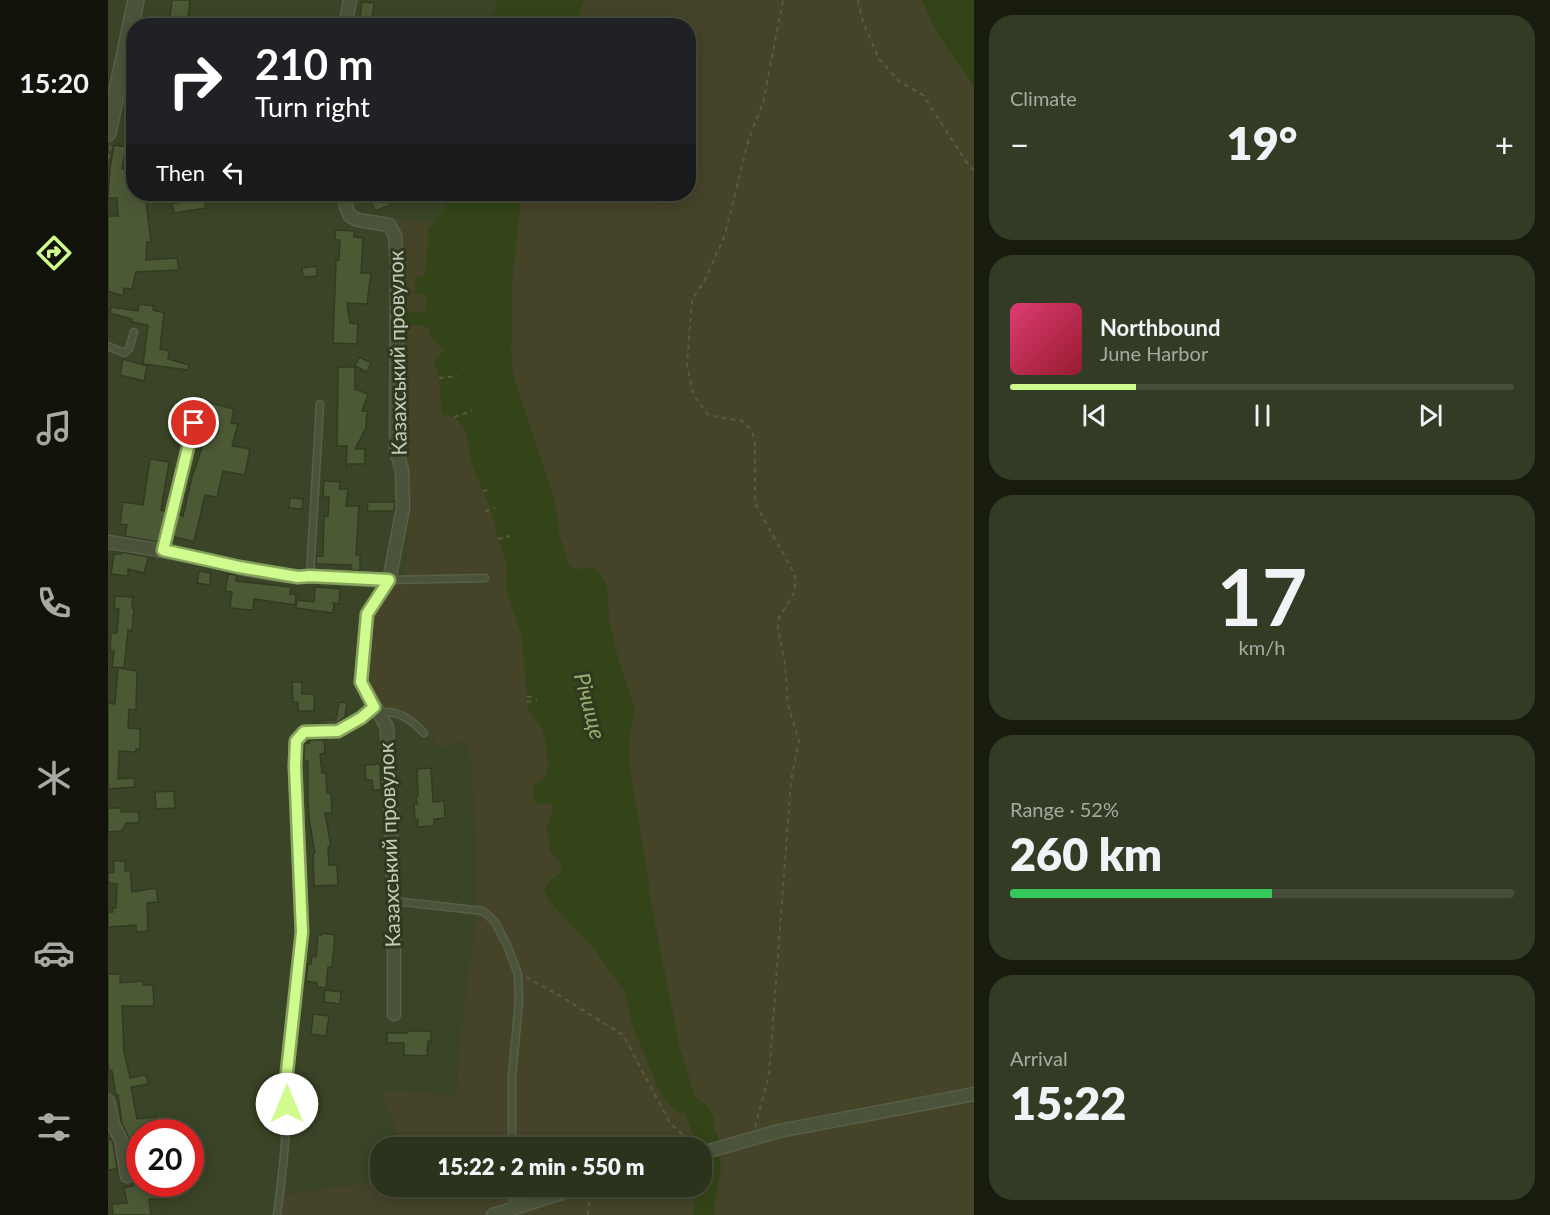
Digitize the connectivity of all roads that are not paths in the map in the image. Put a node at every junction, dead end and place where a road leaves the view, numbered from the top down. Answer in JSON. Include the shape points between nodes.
{"nodes":[{"id":1,"x":136,"y":0,"type":"edge"},
{"id":2,"x":350,"y":0,"type":"edge"},
{"id":3,"x":132,"y":18,"type":"edge"},
{"id":4,"x":347,"y":18,"type":"edge"},
{"id":5,"x":126,"y":48,"type":"edge"},
{"id":6,"x":108,"y":133,"type":"edge"},
{"id":7,"x":346,"y":201,"type":"edge"},
{"id":8,"x":134,"y":332,"type":"dead end"},
{"id":9,"x":108,"y":346,"type":"edge"},
{"id":10,"x":320,"y":404,"type":"dead end"},
{"id":11,"x":194,"y":423,"type":"dead end"},
{"id":12,"x":108,"y":542,"type":"edge"},
{"id":13,"x":163,"y":550,"type":"junction"},
{"id":14,"x":310,"y":576,"type":"junction"},
{"id":15,"x":485,"y":578,"type":"dead end"},
{"id":16,"x":389,"y":580,"type":"junction"},
{"id":17,"x":376,"y":710,"type":"junction"},
{"id":18,"x":424,"y":733,"type":"dead end"},
{"id":19,"x":394,"y":901,"type":"junction"},
{"id":20,"x":394,"y":1014,"type":"dead end"},
{"id":21,"x":287,"y":1088,"type":"joint"},
{"id":22,"x":974,"y":1094,"type":"edge"},
{"id":23,"x":108,"y":1101,"type":"edge"},
{"id":24,"x":110,"y":1125,"type":"edge"},
{"id":25,"x":512,"y":1137,"type":"edge"},
{"id":26,"x":712,"y":1149,"type":"edge"},
{"id":27,"x":126,"y":1166,"type":"edge"},
{"id":28,"x":514,"y":1197,"type":"edge"},
{"id":29,"x":551,"y":1197,"type":"edge"},
{"id":30,"x":516,"y":1209,"type":"junction"},
{"id":31,"x":277,"y":1215,"type":"edge"},
{"id":32,"x":493,"y":1215,"type":"edge"}],
"edges":[{"from":1,"to":3,"type":"street"},
{"from":2,"to":4,"type":"street"},
{"from":5,"to":6,"type":"street"},
{"from":7,"to":16,"type":"street","name":"Казахський провулок","via":[[350,216],[389,225],[395,236],[396,451],[402,470],[404,508]]},
{"from":8,"to":9,"type":"lane","via":[[124,353]]},
{"from":10,"to":14,"type":"lane"},
{"from":11,"to":13,"type":"lane"},
{"from":12,"to":13,"type":"street"},
{"from":13,"to":14,"type":"street","via":[[239,567]]},
{"from":14,"to":16,"type":"street"},
{"from":15,"to":16,"type":"lane"},
{"from":16,"to":17,"type":"street","name":"Казахський провулок","via":[[367,614],[361,682]]},
{"from":17,"to":18,"type":"lane","via":[[401,715]]},
{"from":17,"to":19,"type":"street","name":"Казахський провулок","via":[[387,726]]},
{"from":17,"to":21,"type":"street","via":[[338,731],[304,732],[296,741],[302,932]]},
{"from":19,"to":20,"type":"street","name":"Казахський провулок"},
{"from":19,"to":25,"type":"lane","via":[[483,911],[495,922],[507,945],[518,974],[519,1000],[512,1077]]},
{"from":21,"to":31,"type":"lane"},
{"from":22,"to":26,"type":"street","via":[[854,1115]]},
{"from":23,"to":24,"type":"street"},
{"from":24,"to":27,"type":"street","via":[[121,1140]]},
{"from":28,"to":30,"type":"lane"},
{"from":29,"to":30,"type":"street"},
{"from":30,"to":32,"type":"street"}]}
